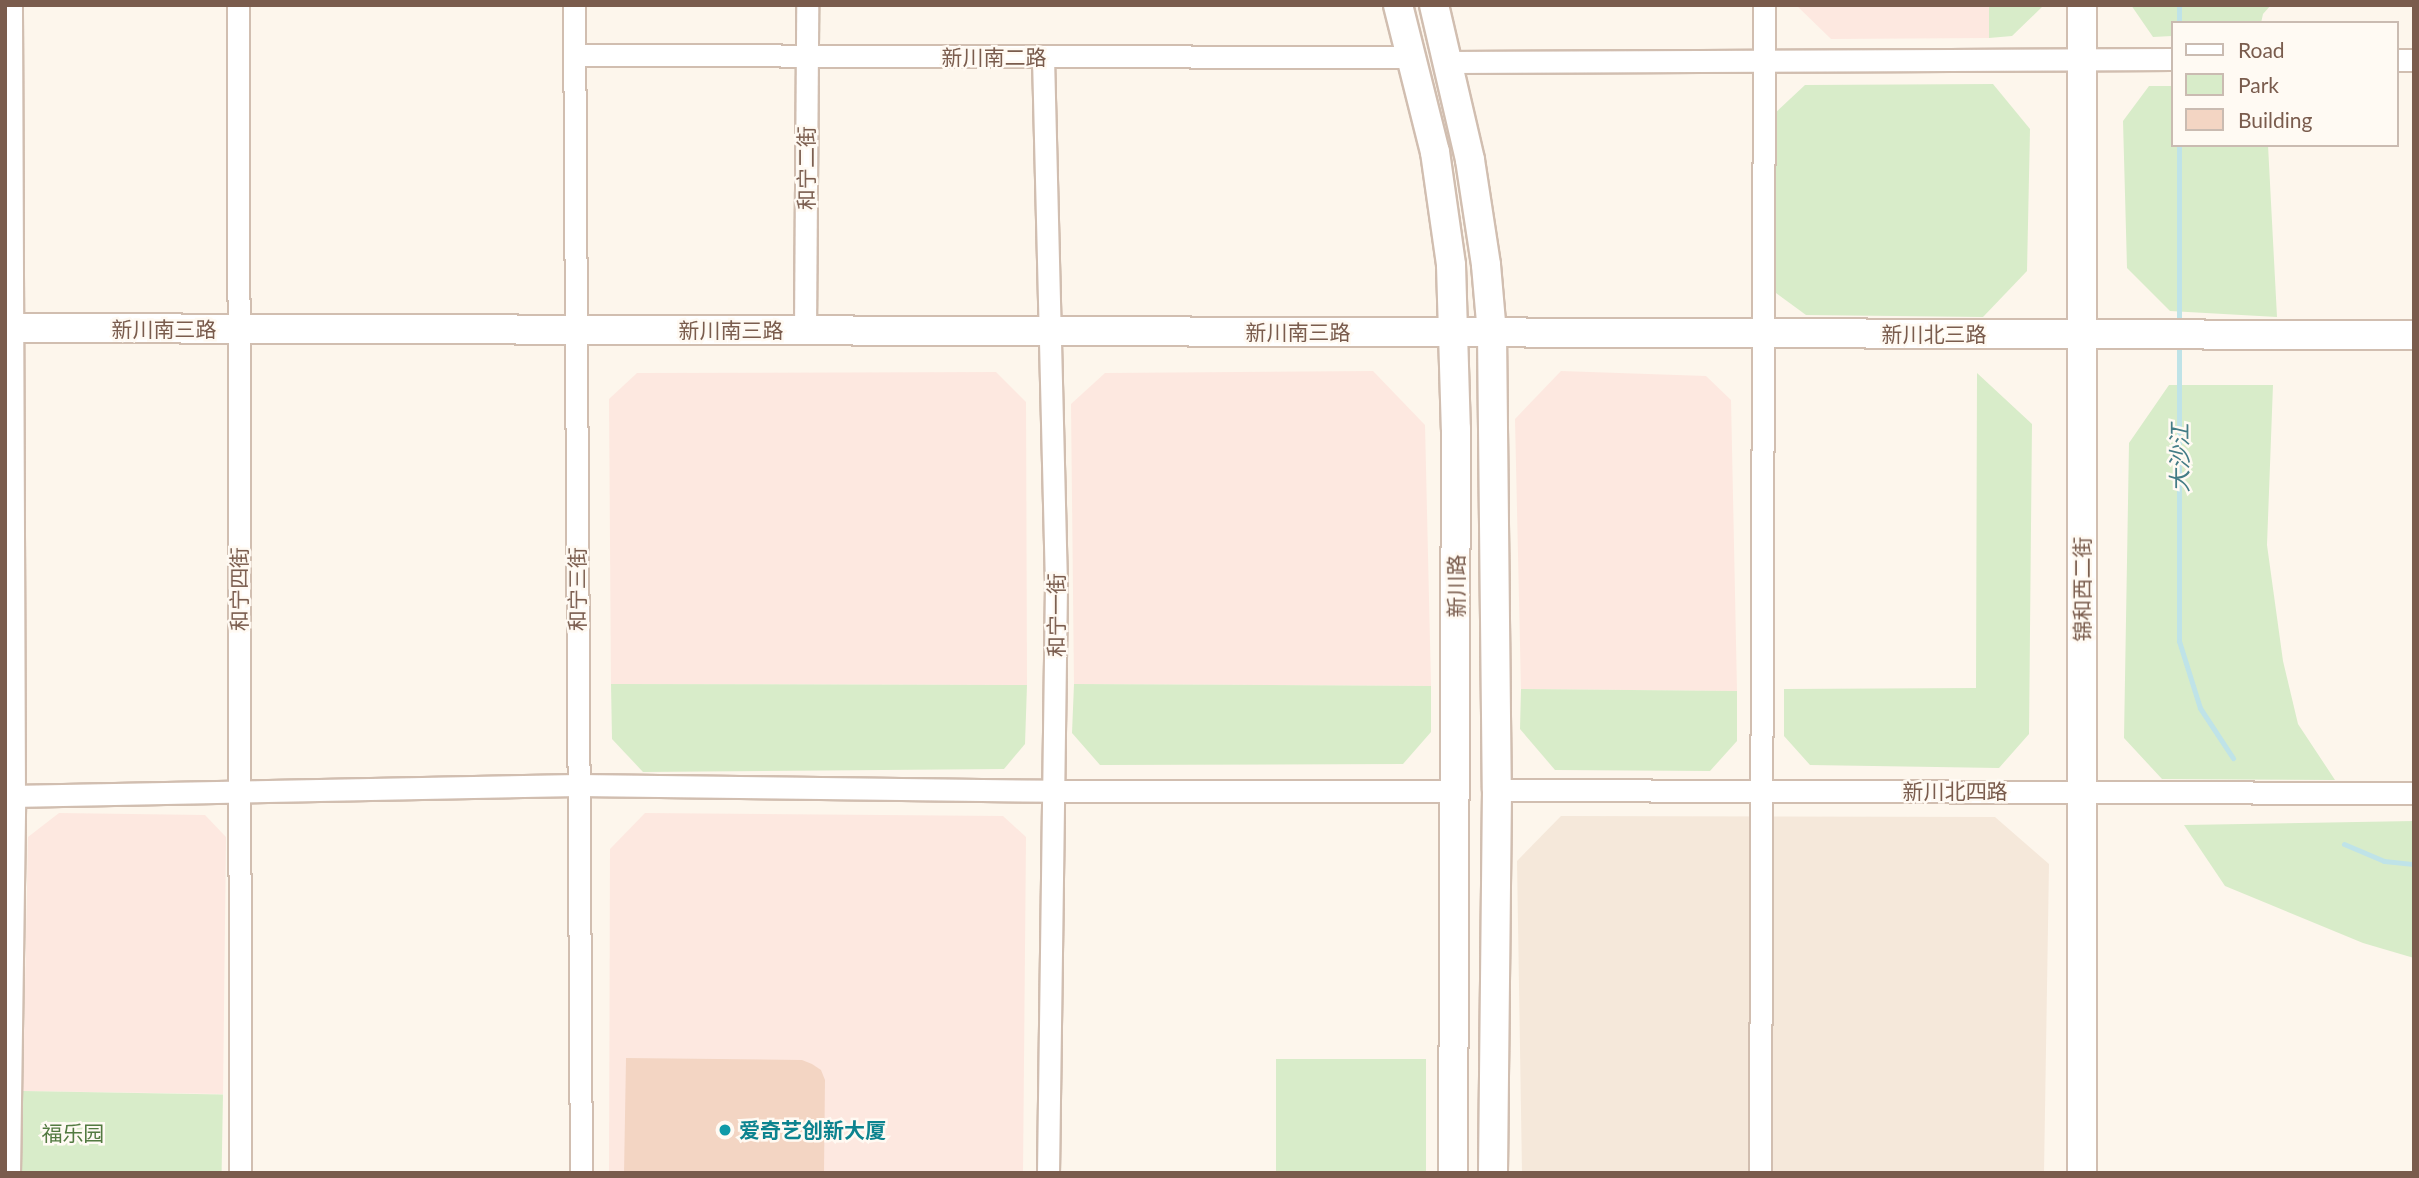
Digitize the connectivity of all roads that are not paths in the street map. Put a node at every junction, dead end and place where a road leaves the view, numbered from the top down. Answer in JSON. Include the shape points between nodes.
{"nodes":[{"id":1,"x":8,"y":5,"type":"edge"},
{"id":2,"x":238,"y":5,"type":"edge"},
{"id":3,"x":574,"y":5,"type":"edge"},
{"id":4,"x":807,"y":5,"type":"edge"},
{"id":5,"x":1398,"y":5,"type":"edge"},
{"id":6,"x":1434,"y":5,"type":"edge"},
{"id":7,"x":1764,"y":5,"type":"edge"},
{"id":8,"x":2082,"y":5,"type":"edge"},
{"id":9,"x":574,"y":55,"type":"junction"},
{"id":10,"x":1043,"y":57,"type":"junction"},
{"id":11,"x":1413,"y":57,"type":"junction"},
{"id":12,"x":807,"y":58,"type":"junction"},
{"id":13,"x":2170,"y":59,"type":"edge"},
{"id":14,"x":1449,"y":62,"type":"junction"},
{"id":15,"x":2082,"y":62,"type":"junction"},
{"id":16,"x":1764,"y":63,"type":"junction"},
{"id":17,"x":9,"y":328,"type":"junction"},
{"id":18,"x":239,"y":329,"type":"junction"},
{"id":19,"x":576,"y":330,"type":"junction"},
{"id":20,"x":805,"y":331,"type":"junction"},
{"id":21,"x":1050,"y":331,"type":"junction"},
{"id":22,"x":1453,"y":333,"type":"junction"},
{"id":23,"x":1492,"y":333,"type":"junction"},
{"id":24,"x":1763,"y":334,"type":"junction"},
{"id":25,"x":2082,"y":335,"type":"junction"},
{"id":26,"x":2414,"y":335,"type":"edge"},
{"id":27,"x":578,"y":785,"type":"junction"},
{"id":28,"x":1496,"y":790,"type":"junction"},
{"id":29,"x":1056,"y":791,"type":"junction"},
{"id":30,"x":1457,"y":791,"type":"junction"},
{"id":31,"x":1762,"y":791,"type":"junction"},
{"id":32,"x":239,"y":792,"type":"junction"},
{"id":33,"x":2082,"y":792,"type":"junction"},
{"id":34,"x":2414,"y":793,"type":"edge"},
{"id":35,"x":11,"y":796,"type":"junction"},
{"id":36,"x":6,"y":1173,"type":"edge"},
{"id":37,"x":240,"y":1173,"type":"edge"},
{"id":38,"x":581,"y":1173,"type":"edge"},
{"id":39,"x":1048,"y":1173,"type":"edge"},
{"id":40,"x":1454,"y":1173,"type":"edge"},
{"id":41,"x":1493,"y":1173,"type":"edge"},
{"id":42,"x":1760,"y":1173,"type":"edge"},
{"id":43,"x":2082,"y":1173,"type":"edge"}],
"edges":[{"from":1,"to":17,"type":"street"},
{"from":2,"to":18,"type":"street","name":"和宁四街"},
{"from":3,"to":9,"type":"street","name":"和宁三街"},
{"from":4,"to":12,"type":"street","name":"和宁二街"},
{"from":5,"to":11,"type":"street","name":"新川路"},
{"from":6,"to":14,"type":"street","name":"新川路"},
{"from":7,"to":16,"type":"street"},
{"from":8,"to":15,"type":"street","name":"锦和西二街"},
{"from":9,"to":12,"type":"street","name":"新川南二路"},
{"from":9,"to":19,"type":"street","name":"和宁三街"},
{"from":10,"to":11,"type":"street","name":"新川南二路"},
{"from":10,"to":12,"type":"street","name":"新川南二路"},
{"from":10,"to":21,"type":"street","name":"和宁一街"},
{"from":11,"to":22,"type":"street","name":"新川路","via":[[1435,152],[1451,265]]},
{"from":12,"to":20,"type":"street","name":"和宁二街"},
{"from":13,"to":15,"type":"street"},
{"from":14,"to":16,"type":"street"},
{"from":14,"to":23,"type":"street","name":"新川路","via":[[1470,159]]},
{"from":15,"to":16,"type":"street"},
{"from":15,"to":25,"type":"street","name":"锦和西二街"},
{"from":16,"to":24,"type":"street"},
{"from":17,"to":18,"type":"street","name":"新川南三路"},
{"from":17,"to":35,"type":"street"},
{"from":18,"to":19,"type":"street","name":"新川南三路"},
{"from":18,"to":32,"type":"street","name":"和宁四街"},
{"from":19,"to":20,"type":"street","name":"新川南三路"},
{"from":19,"to":27,"type":"street","name":"和宁三街"},
{"from":20,"to":21,"type":"street","name":"新川南三路"},
{"from":21,"to":22,"type":"street","name":"新川南三路"},
{"from":21,"to":29,"type":"street","name":"和宁一街"},
{"from":22,"to":23,"type":"street","name":"新川北三路"},
{"from":22,"to":30,"type":"street","name":"新川路"},
{"from":23,"to":24,"type":"street","name":"新川北三路"},
{"from":23,"to":28,"type":"street","name":"新川路"},
{"from":24,"to":25,"type":"street","name":"新川北三路"},
{"from":24,"to":31,"type":"street"},
{"from":25,"to":26,"type":"street","name":"新川北三路"},
{"from":25,"to":33,"type":"street","name":"锦和西二街"},
{"from":27,"to":29,"type":"street"},
{"from":27,"to":32,"type":"street"},
{"from":27,"to":38,"type":"street","name":"和宁三街"},
{"from":28,"to":31,"type":"street","name":"新川北四路"},
{"from":28,"to":41,"type":"street","name":"新川路"},
{"from":29,"to":30,"type":"street"},
{"from":29,"to":39,"type":"street","name":"和宁一街"},
{"from":30,"to":40,"type":"street","name":"新川路"},
{"from":31,"to":33,"type":"street","name":"新川北四路"},
{"from":31,"to":42,"type":"street"},
{"from":32,"to":35,"type":"street"},
{"from":32,"to":37,"type":"street","name":"和宁四街"},
{"from":33,"to":34,"type":"street","name":"新川北四路"},
{"from":33,"to":43,"type":"street","name":"锦和西二街"},
{"from":35,"to":36,"type":"street"}]}
